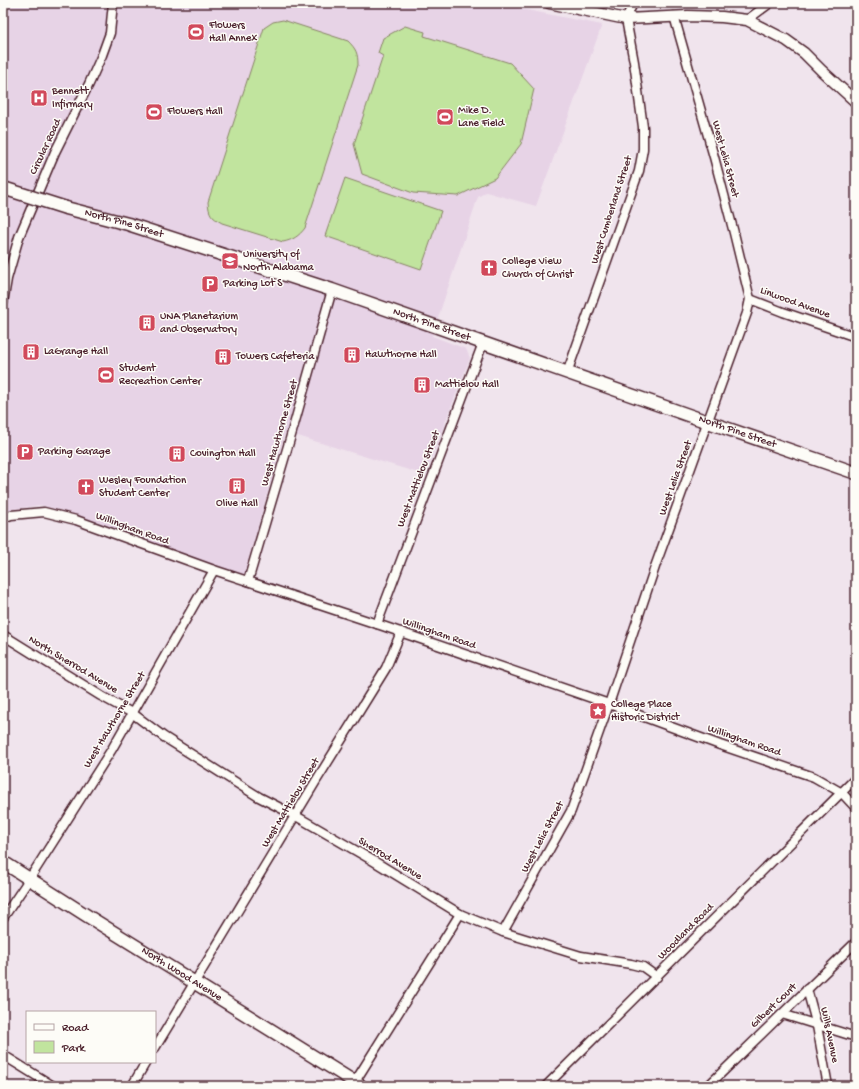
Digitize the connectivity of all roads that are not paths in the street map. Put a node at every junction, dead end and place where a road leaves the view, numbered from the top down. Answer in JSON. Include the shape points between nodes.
{"nodes":[{"id":1,"x":112,"y":3,"type":"edge"},
{"id":2,"x":549,"y":3,"type":"edge"},
{"id":3,"x":633,"y":3,"type":"edge"},
{"id":4,"x":770,"y":3,"type":"edge"},
{"id":5,"x":674,"y":16,"type":"junction"},
{"id":6,"x":626,"y":19,"type":"junction"},
{"id":7,"x":747,"y":20,"type":"junction"},
{"id":8,"x":856,"y":102,"type":"edge"},
{"id":9,"x":3,"y":188,"type":"edge"},
{"id":10,"x":332,"y":290,"type":"junction"},
{"id":11,"x":750,"y":299,"type":"junction"},
{"id":12,"x":3,"y":303,"type":"edge"},
{"id":13,"x":856,"y":337,"type":"edge"},
{"id":14,"x":483,"y":343,"type":"junction"},
{"id":15,"x":567,"y":373,"type":"junction"},
{"id":16,"x":708,"y":422,"type":"junction"},
{"id":17,"x":856,"y":472,"type":"edge"},
{"id":18,"x":3,"y":518,"type":"edge"},
{"id":19,"x":214,"y":570,"type":"junction"},
{"id":20,"x":248,"y":581,"type":"junction"},
{"id":21,"x":377,"y":624,"type":"junction"},
{"id":22,"x":401,"y":632,"type":"junction"},
{"id":23,"x":3,"y":635,"type":"edge"},
{"id":24,"x":609,"y":704,"type":"junction"},
{"id":25,"x":132,"y":713,"type":"junction"},
{"id":26,"x":856,"y":778,"type":"edge"},
{"id":27,"x":842,"y":793,"type":"junction"},
{"id":28,"x":856,"y":808,"type":"edge"},
{"id":29,"x":296,"y":816,"type":"junction"},
{"id":30,"x":3,"y":862,"type":"edge"},
{"id":31,"x":30,"y":878,"type":"junction"},
{"id":32,"x":460,"y":914,"type":"junction"},
{"id":33,"x":3,"y":918,"type":"edge"},
{"id":34,"x":503,"y":932,"type":"junction"},
{"id":35,"x":856,"y":942,"type":"edge"},
{"id":36,"x":656,"y":977,"type":"junction"},
{"id":37,"x":195,"y":982,"type":"junction"},
{"id":38,"x":808,"y":989,"type":"junction"},
{"id":39,"x":782,"y":1014,"type":"junction"},
{"id":40,"x":817,"y":1026,"type":"junction"},
{"id":41,"x":856,"y":1037,"type":"edge"},
{"id":42,"x":156,"y":1046,"type":"edge"},
{"id":43,"x":3,"y":1055,"type":"edge"},
{"id":44,"x":145,"y":1063,"type":"edge"},
{"id":45,"x":356,"y":1085,"type":"edge"},
{"id":46,"x":53,"y":1086,"type":"edge"},
{"id":47,"x":132,"y":1086,"type":"edge"},
{"id":48,"x":546,"y":1086,"type":"edge"},
{"id":49,"x":708,"y":1086,"type":"edge"},
{"id":50,"x":828,"y":1086,"type":"edge"}],
"edges":[{"from":1,"to":12,"type":"street","name":"Circular Road","via":[[110,33],[19,236]]},
{"from":2,"to":6,"type":"street"},
{"from":3,"to":6,"type":"street"},
{"from":4,"to":7,"type":"street"},
{"from":5,"to":6,"type":"street"},
{"from":5,"to":7,"type":"street"},
{"from":5,"to":11,"type":"street","name":"West Lelia Street","via":[[714,157]]},
{"from":6,"to":15,"type":"street","name":"West Cumberland Street","via":[[643,127],[639,171]]},
{"from":7,"to":8,"type":"street","via":[[786,40],[804,53]]},
{"from":9,"to":10,"type":"main road","name":"North Pine Street","bridge":true,"via":[[128,224]]},
{"from":10,"to":14,"type":"main road","name":"North Pine Street"},
{"from":10,"to":20,"type":"street","name":"West Hawthorne Street"},
{"from":11,"to":13,"type":"street","name":"Linwood Avenue"},
{"from":11,"to":16,"type":"street","name":"West Lelia Street"},
{"from":14,"to":15,"type":"main road","name":"North Pine Street"},
{"from":14,"to":21,"type":"street","name":"West Mattielou Street"},
{"from":15,"to":16,"type":"main road","name":"North Pine Street"},
{"from":16,"to":17,"type":"main road","name":"North Pine Street"},
{"from":16,"to":24,"type":"street","name":"West Lelia Street","via":[[656,564]]},
{"from":18,"to":19,"type":"street","name":"Willingham Road","via":[[44,512],[76,520]]},
{"from":19,"to":20,"type":"street","name":"Willingham Road"},
{"from":19,"to":25,"type":"street","name":"West Hawthorne Street"},
{"from":20,"to":21,"type":"street","name":"Willingham Road"},
{"from":21,"to":22,"type":"street","name":"Willingham Road"},
{"from":22,"to":24,"type":"street","name":"Willingham Road"},
{"from":22,"to":29,"type":"street","name":"West Mattielou Street","via":[[386,668]]},
{"from":23,"to":25,"type":"street","name":"North Sherrod Avenue"},
{"from":24,"to":27,"type":"street","name":"Willingham Road","via":[[814,777]]},
{"from":24,"to":34,"type":"street","name":"West Lelia Street","via":[[571,811]]},
{"from":25,"to":29,"type":"street","name":"Sherrod Avenue","via":[[192,756],[259,797]]},
{"from":25,"to":31,"type":"street","name":"West Hawthorne Street"},
{"from":26,"to":27,"type":"street","name":"Woodland Road"},
{"from":27,"to":28,"type":"street","name":"Willingham Road"},
{"from":27,"to":36,"type":"street","name":"Woodland Road"},
{"from":29,"to":32,"type":"street","name":"Sherrod Avenue"},
{"from":29,"to":37,"type":"street","name":"West Mattielou Street"},
{"from":30,"to":31,"type":"main road","name":"North Wood Avenue"},
{"from":31,"to":33,"type":"street","name":"West Hawthorne Street"},
{"from":31,"to":37,"type":"main road","name":"North Wood Avenue"},
{"from":32,"to":34,"type":"street","name":"Sherrod Avenue"},
{"from":32,"to":45,"type":"street"},
{"from":34,"to":36,"type":"street","name":"Sherrod Avenue","via":[[581,956],[643,967]]},
{"from":35,"to":38,"type":"street","name":"Gilbert Court"},
{"from":36,"to":48,"type":"street","name":"Woodland Road"},
{"from":37,"to":42,"type":"street","name":"West Mattielou Street"},
{"from":37,"to":45,"type":"main road","name":"North Wood Avenue"},
{"from":38,"to":39,"type":"street","name":"Gilbert Court"},
{"from":38,"to":40,"type":"street","name":"Wills Avenue"},
{"from":39,"to":40,"type":"street"},
{"from":39,"to":49,"type":"street","name":"Gilbert Court"},
{"from":40,"to":41,"type":"street"},
{"from":40,"to":50,"type":"street","name":"Wills Avenue"},
{"from":43,"to":46,"type":"street"},
{"from":44,"to":47,"type":"street"}]}
